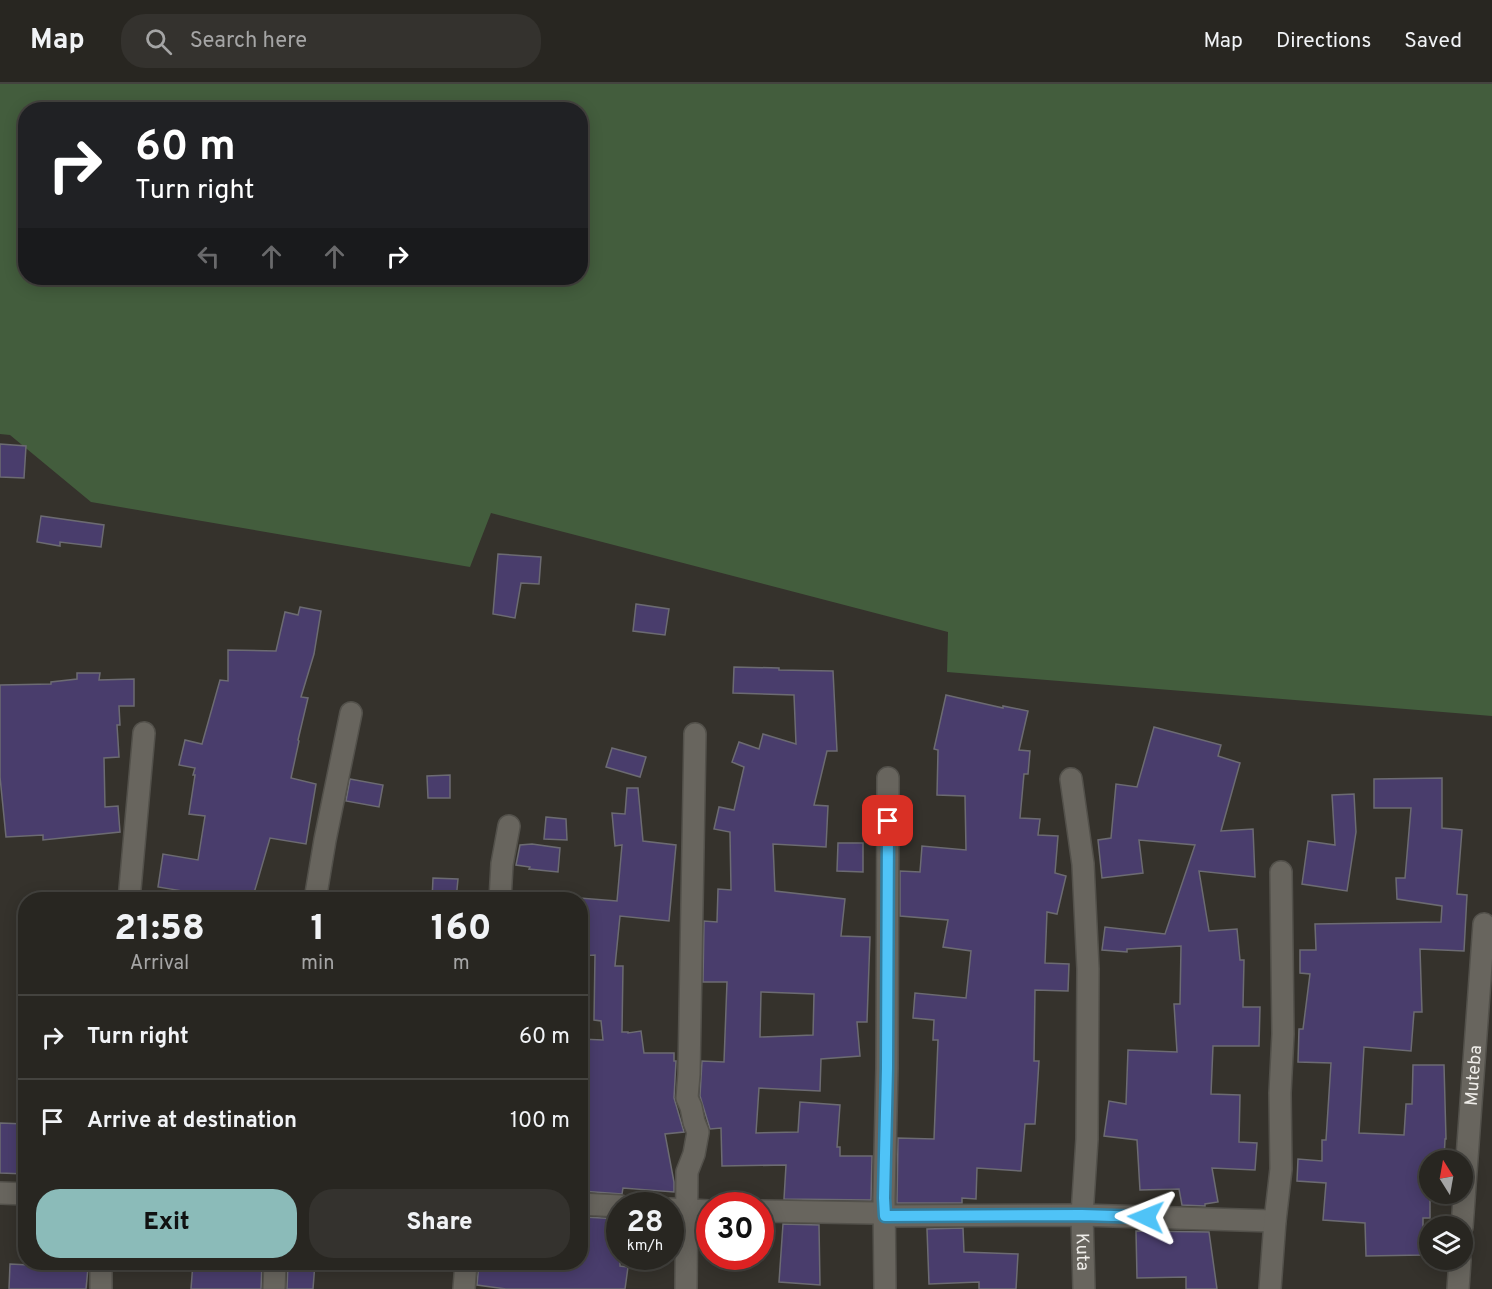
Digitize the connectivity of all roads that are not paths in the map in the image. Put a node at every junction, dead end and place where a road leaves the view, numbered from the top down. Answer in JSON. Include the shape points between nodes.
{"nodes":[{"id":1,"x":351,"y":713,"type":"dead end"},
{"id":2,"x":144,"y":734,"type":"dead end"},
{"id":3,"x":695,"y":734,"type":"dead end"},
{"id":4,"x":888,"y":777,"type":"dead end"},
{"id":5,"x":1071,"y":778,"type":"dead end"},
{"id":6,"x":509,"y":826,"type":"dead end"},
{"id":7,"x":1281,"y":872,"type":"dead end"},
{"id":8,"x":130,"y":892,"type":"edge"},
{"id":9,"x":316,"y":892,"type":"edge"},
{"id":10,"x":500,"y":892,"type":"edge"},
{"id":11,"x":1484,"y":924,"type":"dead end"},
{"id":12,"x":682,"y":1192,"type":"edge"},
{"id":13,"x":0,"y":1193,"type":"edge"},
{"id":14,"x":18,"y":1194,"type":"edge"},
{"id":15,"x":588,"y":1204,"type":"edge"},
{"id":16,"x":606,"y":1205,"type":"edge"},
{"id":17,"x":774,"y":1211,"type":"edge"},
{"id":18,"x":1082,"y":1215,"type":"junction"},
{"id":19,"x":885,"y":1216,"type":"junction"},
{"id":20,"x":1463,"y":1216,"type":"edge"},
{"id":21,"x":1275,"y":1221,"type":"junction"},
{"id":22,"x":684,"y":1269,"type":"edge"},
{"id":23,"x":101,"y":1270,"type":"edge"},
{"id":24,"x":275,"y":1270,"type":"edge"},
{"id":25,"x":465,"y":1270,"type":"edge"},
{"id":26,"x":1459,"y":1270,"type":"edge"},
{"id":27,"x":101,"y":1289,"type":"edge"},
{"id":28,"x":274,"y":1289,"type":"edge"},
{"id":29,"x":464,"y":1289,"type":"edge"},
{"id":30,"x":686,"y":1289,"type":"edge"},
{"id":31,"x":885,"y":1289,"type":"edge"},
{"id":32,"x":1084,"y":1289,"type":"edge"},
{"id":33,"x":1270,"y":1289,"type":"edge"},
{"id":34,"x":1458,"y":1289,"type":"edge"}],
"edges":[{"from":1,"to":9,"type":"street"},
{"from":2,"to":8,"type":"street"},
{"from":3,"to":12,"type":"street","via":[[687,1098],[698,1132]]},
{"from":4,"to":19,"type":"street"},
{"from":5,"to":18,"type":"street","name":"Kuta","via":[[1083,864],[1088,969]]},
{"from":6,"to":10,"type":"street"},
{"from":7,"to":21,"type":"street","via":[[1281,1169]]},
{"from":11,"to":20,"type":"street","name":"Muteba"},
{"from":13,"to":14,"type":"street"},
{"from":15,"to":16,"type":"street"},
{"from":17,"to":19,"type":"street"},
{"from":18,"to":19,"type":"street"},
{"from":18,"to":21,"type":"street"},
{"from":18,"to":32,"type":"street","name":"Kuta"},
{"from":19,"to":31,"type":"street"},
{"from":21,"to":33,"type":"street"},
{"from":22,"to":30,"type":"street"},
{"from":23,"to":27,"type":"street"},
{"from":24,"to":28,"type":"street"},
{"from":25,"to":29,"type":"street"},
{"from":26,"to":34,"type":"street"}]}
